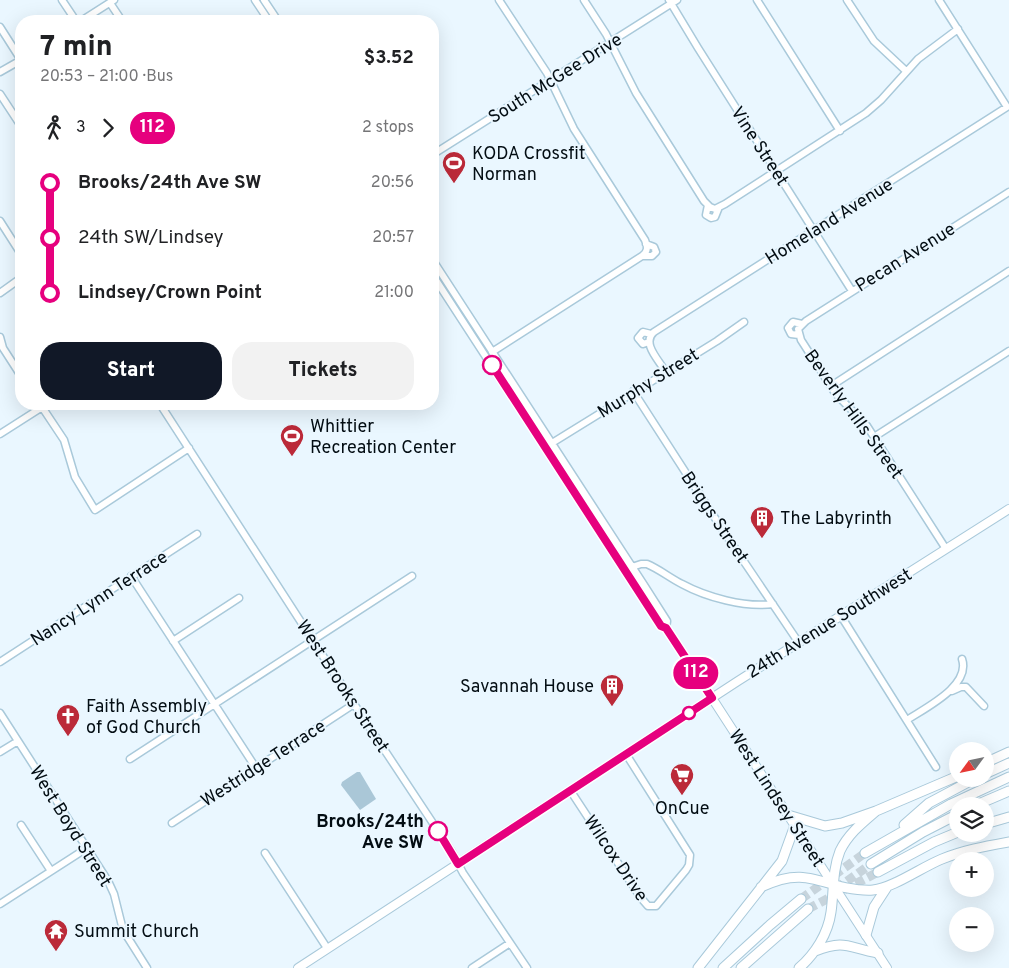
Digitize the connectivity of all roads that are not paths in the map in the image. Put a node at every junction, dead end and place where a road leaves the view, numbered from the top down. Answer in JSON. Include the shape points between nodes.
{"nodes":[{"id":1,"x":62,"y":0,"type":"edge"},
{"id":2,"x":255,"y":0,"type":"edge"},
{"id":3,"x":264,"y":0,"type":"edge"},
{"id":4,"x":499,"y":0,"type":"edge"},
{"id":5,"x":584,"y":0,"type":"edge"},
{"id":6,"x":757,"y":0,"type":"edge"},
{"id":7,"x":847,"y":0,"type":"edge"},
{"id":8,"x":939,"y":0,"type":"edge"},
{"id":9,"x":112,"y":1,"type":"edge"},
{"id":10,"x":673,"y":1,"type":"edge"},
{"id":11,"x":72,"y":15,"type":"edge"},
{"id":12,"x":90,"y":15,"type":"edge"},
{"id":13,"x":119,"y":15,"type":"edge"},
{"id":14,"x":265,"y":15,"type":"edge"},
{"id":15,"x":274,"y":15,"type":"edge"},
{"id":16,"x":0,"y":27,"type":"edge"},
{"id":17,"x":958,"y":29,"type":"junction"},
{"id":18,"x":611,"y":42,"type":"junction"},
{"id":19,"x":15,"y":51,"type":"edge"},
{"id":20,"x":15,"y":63,"type":"edge"},
{"id":21,"x":906,"y":71,"type":"junction"},
{"id":22,"x":0,"y":72,"type":"edge"},
{"id":23,"x":550,"y":81,"type":"junction"},
{"id":24,"x":0,"y":94,"type":"edge"},
{"id":25,"x":15,"y":117,"type":"edge"},
{"id":26,"x":840,"y":131,"type":"junction"},
{"id":27,"x":439,"y":152,"type":"edge"},
{"id":28,"x":776,"y":171,"type":"junction"},
{"id":29,"x":1009,"y":192,"type":"edge"},
{"id":30,"x":0,"y":221,"type":"edge"},
{"id":31,"x":814,"y":231,"type":"junction"},
{"id":32,"x":15,"y":245,"type":"edge"},
{"id":33,"x":439,"y":270,"type":"edge"},
{"id":34,"x":1009,"y":271,"type":"edge"},
{"id":35,"x":15,"y":282,"type":"edge"},
{"id":36,"x":439,"y":285,"type":"edge"},
{"id":37,"x":852,"y":291,"type":"junction"},
{"id":38,"x":0,"y":294,"type":"edge"},
{"id":39,"x":457,"y":297,"type":"junction"},
{"id":40,"x":450,"y":302,"type":"junction"},
{"id":41,"x":468,"y":314,"type":"junction"},
{"id":42,"x":461,"y":318,"type":"junction"},
{"id":43,"x":744,"y":322,"type":"dead end"},
{"id":44,"x":800,"y":329,"type":"joint"},
{"id":45,"x":651,"y":334,"type":"junction"},
{"id":46,"x":0,"y":337,"type":"edge"},
{"id":47,"x":648,"y":342,"type":"junction"},
{"id":48,"x":1009,"y":351,"type":"edge"},
{"id":49,"x":492,"y":352,"type":"junction"},
{"id":50,"x":15,"y":367,"type":"edge"},
{"id":51,"x":665,"y":371,"type":"junction"},
{"id":52,"x":831,"y":386,"type":"junction"},
{"id":53,"x":633,"y":391,"type":"junction"},
{"id":54,"x":36,"y":410,"type":"edge"},
{"id":55,"x":46,"y":410,"type":"edge"},
{"id":56,"x":164,"y":410,"type":"edge"},
{"id":57,"x":0,"y":434,"type":"edge"},
{"id":58,"x":874,"y":437,"type":"junction"},
{"id":59,"x":550,"y":441,"type":"junction"},
{"id":60,"x":542,"y":443,"type":"junction"},
{"id":61,"x":189,"y":448,"type":"junction"},
{"id":62,"x":561,"y":458,"type":"junction"},
{"id":63,"x":554,"y":462,"type":"junction"},
{"id":64,"x":1009,"y":509,"type":"edge"},
{"id":65,"x":198,"y":534,"type":"dead end"},
{"id":66,"x":946,"y":549,"type":"junction"},
{"id":67,"x":632,"y":567,"type":"junction"},
{"id":68,"x":624,"y":570,"type":"junction"},
{"id":69,"x":131,"y":576,"type":"junction"},
{"id":70,"x":412,"y":576,"type":"dead end"},
{"id":71,"x":644,"y":585,"type":"junction"},
{"id":72,"x":637,"y":590,"type":"junction"},
{"id":73,"x":239,"y":598,"type":"dead end"},
{"id":74,"x":773,"y":604,"type":"junction"},
{"id":75,"x":841,"y":616,"type":"junction"},
{"id":76,"x":666,"y":628,"type":"junction"},
{"id":77,"x":173,"y":640,"type":"junction"},
{"id":78,"x":313,"y":640,"type":"junction"},
{"id":79,"x":798,"y":643,"type":"junction"},
{"id":80,"x":962,"y":659,"type":"dead end"},
{"id":81,"x":0,"y":662,"type":"edge"},
{"id":82,"x":951,"y":691,"type":"junction"},
{"id":83,"x":712,"y":698,"type":"junction"},
{"id":84,"x":214,"y":704,"type":"junction"},
{"id":85,"x":354,"y":704,"type":"junction"},
{"id":86,"x":984,"y":706,"type":"dead end"},
{"id":87,"x":0,"y":713,"type":"edge"},
{"id":88,"x":907,"y":720,"type":"junction"},
{"id":89,"x":18,"y":741,"type":"junction"},
{"id":90,"x":0,"y":752,"type":"edge"},
{"id":91,"x":1009,"y":752,"type":"edge"},
{"id":92,"x":626,"y":754,"type":"junction"},
{"id":93,"x":130,"y":759,"type":"dead end"},
{"id":94,"x":994,"y":759,"type":"edge"},
{"id":95,"x":1009,"y":763,"type":"edge"},
{"id":96,"x":936,"y":767,"type":"dead end"},
{"id":97,"x":256,"y":768,"type":"junction"},
{"id":98,"x":994,"y":770,"type":"edge"},
{"id":99,"x":1009,"y":777,"type":"edge"},
{"id":100,"x":949,"y":780,"type":"edge"},
{"id":101,"x":957,"y":788,"type":"edge"},
{"id":102,"x":570,"y":790,"type":"junction"},
{"id":103,"x":1009,"y":791,"type":"edge"},
{"id":104,"x":994,"y":797,"type":"edge"},
{"id":105,"x":876,"y":811,"type":"junction"},
{"id":106,"x":788,"y":815,"type":"junction"},
{"id":107,"x":1009,"y":817,"type":"edge"},
{"id":108,"x":949,"y":819,"type":"edge"},
{"id":109,"x":994,"y":821,"type":"edge"},
{"id":110,"x":172,"y":823,"type":"dead end"},
{"id":111,"x":21,"y":825,"type":"dead end"},
{"id":112,"x":795,"y":826,"type":"junction"},
{"id":113,"x":949,"y":836,"type":"edge"},
{"id":114,"x":887,"y":839,"type":"junction"},
{"id":115,"x":1009,"y":842,"type":"edge"},
{"id":116,"x":87,"y":848,"type":"junction"},
{"id":117,"x":265,"y":853,"type":"dead end"},
{"id":118,"x":865,"y":853,"type":"tunnel mouth"},
{"id":119,"x":458,"y":864,"type":"junction"},
{"id":120,"x":871,"y":864,"type":"tunnel mouth"},
{"id":121,"x":51,"y":871,"type":"junction"},
{"id":122,"x":878,"y":872,"type":"tunnel mouth"},
{"id":123,"x":833,"y":884,"type":"junction"},
{"id":124,"x":889,"y":885,"type":"junction"},
{"id":125,"x":761,"y":887,"type":"junction"},
{"id":126,"x":801,"y":899,"type":"tunnel mouth"},
{"id":127,"x":0,"y":904,"type":"edge"},
{"id":128,"x":808,"y":909,"type":"tunnel mouth"},
{"id":129,"x":866,"y":935,"type":"junction"},
{"id":130,"x":510,"y":943,"type":"junction"},
{"id":131,"x":327,"y":948,"type":"junction"},
{"id":132,"x":815,"y":951,"type":"junction"},
{"id":133,"x":878,"y":953,"type":"junction"},
{"id":134,"x":147,"y":968,"type":"edge"},
{"id":135,"x":298,"y":968,"type":"edge"},
{"id":136,"x":472,"y":968,"type":"edge"},
{"id":137,"x":526,"y":968,"type":"edge"},
{"id":138,"x":698,"y":968,"type":"edge"},
{"id":139,"x":723,"y":968,"type":"edge"},
{"id":140,"x":741,"y":968,"type":"edge"},
{"id":141,"x":799,"y":968,"type":"edge"},
{"id":142,"x":887,"y":968,"type":"edge"}],
"edges":[{"from":1,"to":11,"type":"street"},
{"from":2,"to":14,"type":"street"},
{"from":3,"to":15,"type":"street"},
{"from":4,"to":23,"type":"street"},
{"from":5,"to":18,"type":"street"},
{"from":6,"to":26,"type":"street"},
{"from":7,"to":21,"type":"street","via":[[874,40]]},
{"from":8,"to":17,"type":"street"},
{"from":9,"to":12,"type":"street"},
{"from":9,"to":13,"type":"street"},
{"from":10,"to":18,"type":"street","name":"South McGee Drive"},
{"from":10,"to":28,"type":"street","name":"Vine Street","via":[[698,48]]},
{"from":16,"to":19,"type":"street"},
{"from":17,"to":21,"type":"street","via":[[934,45]]},
{"from":17,"to":31,"type":"street","name":"Homeland Avenue","via":[[1007,107]]},
{"from":18,"to":23,"type":"street","name":"South McGee Drive"},
{"from":18,"to":28,"type":"street","via":[[636,93],[713,207]]},
{"from":20,"to":22,"type":"street"},
{"from":21,"to":26,"type":"street","via":[[874,107]]},
{"from":23,"to":27,"type":"street","name":"South McGee Drive"},
{"from":23,"to":49,"type":"street","via":[[574,129],[647,246],[654,247],[656,252],[652,256],[643,256]]},
{"from":24,"to":25,"type":"street"},
{"from":26,"to":28,"type":"street"},
{"from":28,"to":31,"type":"street","name":"Vine Street"},
{"from":29,"to":37,"type":"street","name":"Pecan Avenue"},
{"from":30,"to":32,"type":"street"},
{"from":31,"to":37,"type":"street","name":"Vine Street"},
{"from":31,"to":45,"type":"street","name":"Homeland Avenue"},
{"from":33,"to":39,"type":"street","name":"West Lindsey Street"},
{"from":34,"to":52,"type":"street"},
{"from":35,"to":38,"type":"street"},
{"from":36,"to":40,"type":"street","name":"West Lindsey Street"},
{"from":37,"to":44,"type":"street","name":"Pecan Avenue"},
{"from":39,"to":40,"type":"street"},
{"from":39,"to":41,"type":"street","name":"West Lindsey Street"},
{"from":40,"to":42,"type":"street","name":"West Lindsey Street"},
{"from":41,"to":42,"type":"street"},
{"from":41,"to":49,"type":"street","name":"West Lindsey Street"},
{"from":42,"to":60,"type":"street","name":"West Lindsey Street"},
{"from":43,"to":51,"type":"street","name":"Murphy Street"},
{"from":44,"to":52,"type":"street","name":"Beverly Hills Street"},
{"from":45,"to":47,"type":"street"},
{"from":45,"to":47,"type":"street","name":"Homeland Avenue","via":[[643,332],[638,338],[643,344]]},
{"from":46,"to":50,"type":"street"},
{"from":47,"to":51,"type":"street","name":"Homeland Avenue"},
{"from":48,"to":58,"type":"street"},
{"from":49,"to":59,"type":"street","name":"West Lindsey Street"},
{"from":51,"to":53,"type":"street","name":"Murphy Street"},
{"from":52,"to":58,"type":"street","name":"Beverly Hills Street"},
{"from":53,"to":59,"type":"street","name":"Murphy Street"},
{"from":53,"to":74,"type":"street","name":"Briggs Street"},
{"from":54,"to":57,"type":"street"},
{"from":55,"to":61,"type":"street","via":[[64,440],[76,477],[96,510]]},
{"from":56,"to":61,"type":"street","name":"West Brooks Street"},
{"from":58,"to":66,"type":"street","name":"Beverly Hills Street"},
{"from":59,"to":60,"type":"street","name":"Murphy Street"},
{"from":59,"to":62,"type":"street","name":"West Lindsey Street"},
{"from":60,"to":63,"type":"street","name":"West Lindsey Street"},
{"from":61,"to":78,"type":"street","name":"West Brooks Street"},
{"from":62,"to":63,"type":"street"},
{"from":62,"to":67,"type":"street","name":"West Lindsey Street"},
{"from":63,"to":68,"type":"street","name":"West Lindsey Street"},
{"from":64,"to":66,"type":"main road","name":"24th Avenue Southwest"},
{"from":65,"to":69,"type":"street","name":"Nancy Lynn Terrace"},
{"from":66,"to":75,"type":"main road","name":"24th Avenue Southwest"},
{"from":67,"to":68,"type":"street"},
{"from":67,"to":71,"type":"street","name":"West Lindsey Street"},
{"from":67,"to":74,"type":"street","via":[[648,564],[683,585],[713,596],[751,605]]},
{"from":68,"to":72,"type":"street","name":"West Lindsey Street"},
{"from":69,"to":77,"type":"street"},
{"from":69,"to":81,"type":"street","name":"Nancy Lynn Terrace"},
{"from":70,"to":78,"type":"street"},
{"from":71,"to":72,"type":"street"},
{"from":71,"to":76,"type":"street","name":"West Lindsey Street","via":[[667,621]]},
{"from":72,"to":76,"type":"street","name":"West Lindsey Street","via":[[661,626]]},
{"from":73,"to":77,"type":"street"},
{"from":74,"to":79,"type":"street","name":"Briggs Street"},
{"from":75,"to":79,"type":"main road","name":"24th Avenue Southwest"},
{"from":75,"to":88,"type":"street"},
{"from":76,"to":83,"type":"street","name":"West Lindsey Street"},
{"from":77,"to":84,"type":"street"},
{"from":78,"to":84,"type":"street"},
{"from":78,"to":85,"type":"street","name":"West Brooks Street"},
{"from":79,"to":83,"type":"main road","name":"24th Avenue Southwest"},
{"from":80,"to":82,"type":"street","via":[[963,672]]},
{"from":82,"to":86,"type":"street","via":[[966,687]]},
{"from":82,"to":88,"type":"street"},
{"from":83,"to":92,"type":"main road","name":"24th Avenue Southwest"},
{"from":83,"to":106,"type":"main road","name":"West Lindsey Street"},
{"from":84,"to":93,"type":"street"},
{"from":84,"to":97,"type":"street"},
{"from":85,"to":97,"type":"street","name":"Westridge Terrace"},
{"from":85,"to":119,"type":"street","name":"West Brooks Street"},
{"from":87,"to":89,"type":"street","name":"West Boyd Street"},
{"from":88,"to":96,"type":"street"},
{"from":89,"to":90,"type":"street"},
{"from":89,"to":116,"type":"street","name":"West Boyd Street"},
{"from":91,"to":94,"type":"highway"},
{"from":92,"to":102,"type":"main road","name":"24th Avenue Southwest"},
{"from":92,"to":102,"type":"street","name":"Wilcox Drive","via":[[689,852],[686,870],[659,904],[648,906]]},
{"from":95,"to":98,"type":"highway"},
{"from":97,"to":110,"type":"street","name":"Westridge Terrace"},
{"from":99,"to":114,"type":"highway"},
{"from":100,"to":105,"type":"highway"},
{"from":101,"to":114,"type":"highway","via":[[929,803]]},
{"from":102,"to":119,"type":"main road","name":"24th Avenue Southwest"},
{"from":103,"to":104,"type":"highway"},
{"from":105,"to":106,"type":"highway","via":[[825,826]]},
{"from":105,"to":123,"type":"highway","via":[[845,843]]},
{"from":106,"to":112,"type":"main road","name":"West Lindsey Street"},
{"from":107,"to":109,"type":"highway"},
{"from":108,"to":120,"type":"highway"},
{"from":111,"to":121,"type":"street"},
{"from":112,"to":123,"type":"main road","name":"West Lindsey Street"},
{"from":112,"to":125,"type":"highway","via":[[785,856]]},
{"from":113,"to":122,"type":"highway"},
{"from":114,"to":118,"type":"highway"},
{"from":115,"to":124,"type":"highway","via":[[944,858]]},
{"from":116,"to":121,"type":"street"},
{"from":116,"to":134,"type":"street","name":"West Boyd Street","via":[[112,888],[126,936]]},
{"from":117,"to":131,"type":"street"},
{"from":119,"to":130,"type":"street","name":"West Brooks Street"},
{"from":119,"to":131,"type":"main road","name":"24th Avenue Southwest"},
{"from":121,"to":127,"type":"street"},
{"from":123,"to":124,"type":"highway","via":[[863,891]]},
{"from":123,"to":125,"type":"highway","via":[[807,877],[790,877]]},
{"from":123,"to":129,"type":"main road","name":"West Lindsey Street"},
{"from":123,"to":132,"type":"highway","via":[[829,920]]},
{"from":124,"to":129,"type":"highway","via":[[874,907]]},
{"from":125,"to":138,"type":"highway"},
{"from":126,"to":139,"type":"highway"},
{"from":128,"to":140,"type":"highway"},
{"from":129,"to":133,"type":"main road","name":"West Lindsey Street"},
{"from":130,"to":136,"type":"street"},
{"from":130,"to":137,"type":"street","name":"West Brooks Street"},
{"from":131,"to":135,"type":"main road","name":"24th Avenue Southwest"},
{"from":132,"to":133,"type":"highway","via":[[844,944]]},
{"from":132,"to":141,"type":"highway"},
{"from":133,"to":142,"type":"main road","name":"West Lindsey Street"}]}
